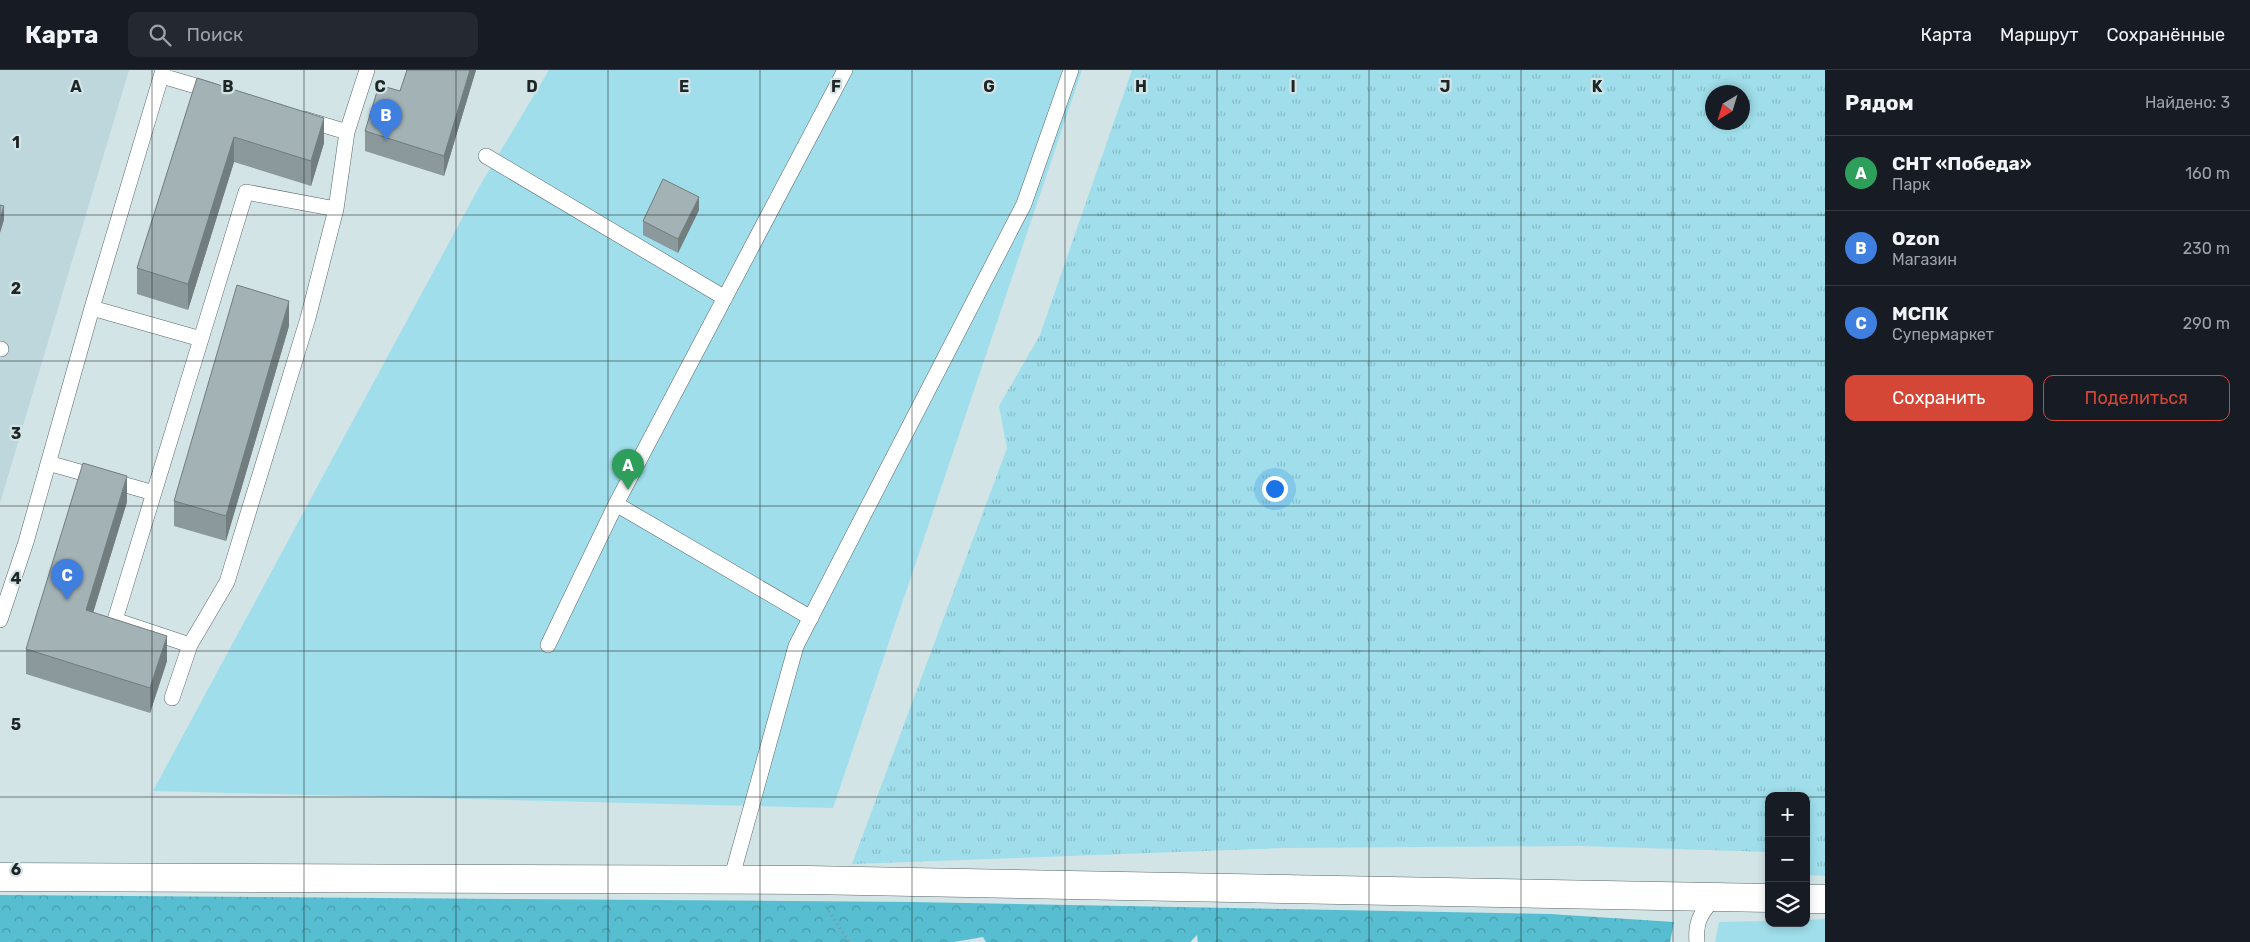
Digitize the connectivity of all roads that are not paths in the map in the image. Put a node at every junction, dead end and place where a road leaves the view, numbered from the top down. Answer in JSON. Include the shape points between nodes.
{"nodes":[{"id":1,"x":367,"y":70,"type":"edge"},
{"id":2,"x":845,"y":70,"type":"edge"},
{"id":3,"x":1071,"y":70,"type":"edge"},
{"id":4,"x":163,"y":73,"type":"edge"},
{"id":5,"x":227,"y":95,"type":"edge"},
{"id":6,"x":292,"y":115,"type":"edge"},
{"id":7,"x":347,"y":132,"type":"junction"},
{"id":8,"x":486,"y":156,"type":"dead end"},
{"id":9,"x":336,"y":210,"type":"junction"},
{"id":10,"x":725,"y":298,"type":"junction"},
{"id":11,"x":92,"y":308,"type":"junction"},
{"id":12,"x":200,"y":339,"type":"junction"},
{"id":13,"x":48,"y":463,"type":"junction"},
{"id":14,"x":154,"y":492,"type":"junction"},
{"id":15,"x":616,"y":504,"type":"junction"},
{"id":16,"x":811,"y":618,"type":"junction"},
{"id":17,"x":0,"y":620,"type":"edge"},
{"id":18,"x":190,"y":645,"type":"junction"},
{"id":19,"x":548,"y":645,"type":"dead end"},
{"id":20,"x":172,"y":698,"type":"dead end"},
{"id":21,"x":0,"y":877,"type":"edge"},
{"id":22,"x":731,"y":880,"type":"junction"},
{"id":23,"x":1715,"y":898,"type":"junction"},
{"id":24,"x":1765,"y":898,"type":"edge"},
{"id":25,"x":1810,"y":899,"type":"edge"},
{"id":26,"x":1825,"y":899,"type":"edge"},
{"id":27,"x":1697,"y":942,"type":"edge"}],
"edges":[{"from":1,"to":7,"type":"lane"},
{"from":2,"to":10,"type":"lane"},
{"from":3,"to":16,"type":"lane","via":[[1024,204]]},
{"from":4,"to":5,"type":"lane"},
{"from":4,"to":11,"type":"lane"},
{"from":6,"to":7,"type":"lane"},
{"from":7,"to":9,"type":"lane"},
{"from":8,"to":10,"type":"lane"},
{"from":9,"to":12,"type":"lane","via":[[246,192]]},
{"from":9,"to":18,"type":"lane","via":[[308,318],[227,582]]},
{"from":10,"to":15,"type":"lane"},
{"from":11,"to":12,"type":"lane"},
{"from":11,"to":13,"type":"lane"},
{"from":12,"to":14,"type":"lane"},
{"from":13,"to":14,"type":"lane"},
{"from":13,"to":17,"type":"lane"},
{"from":14,"to":18,"type":"lane","via":[[115,620]]},
{"from":15,"to":16,"type":"lane"},
{"from":15,"to":19,"type":"lane"},
{"from":16,"to":22,"type":"lane","via":[[796,646]]},
{"from":18,"to":20,"type":"lane"},
{"from":21,"to":22,"type":"street"},
{"from":22,"to":23,"type":"street"},
{"from":23,"to":24,"type":"street"},
{"from":23,"to":27,"type":"lane","via":[[1701,913],[1696,929]]},
{"from":25,"to":26,"type":"street"}]}
